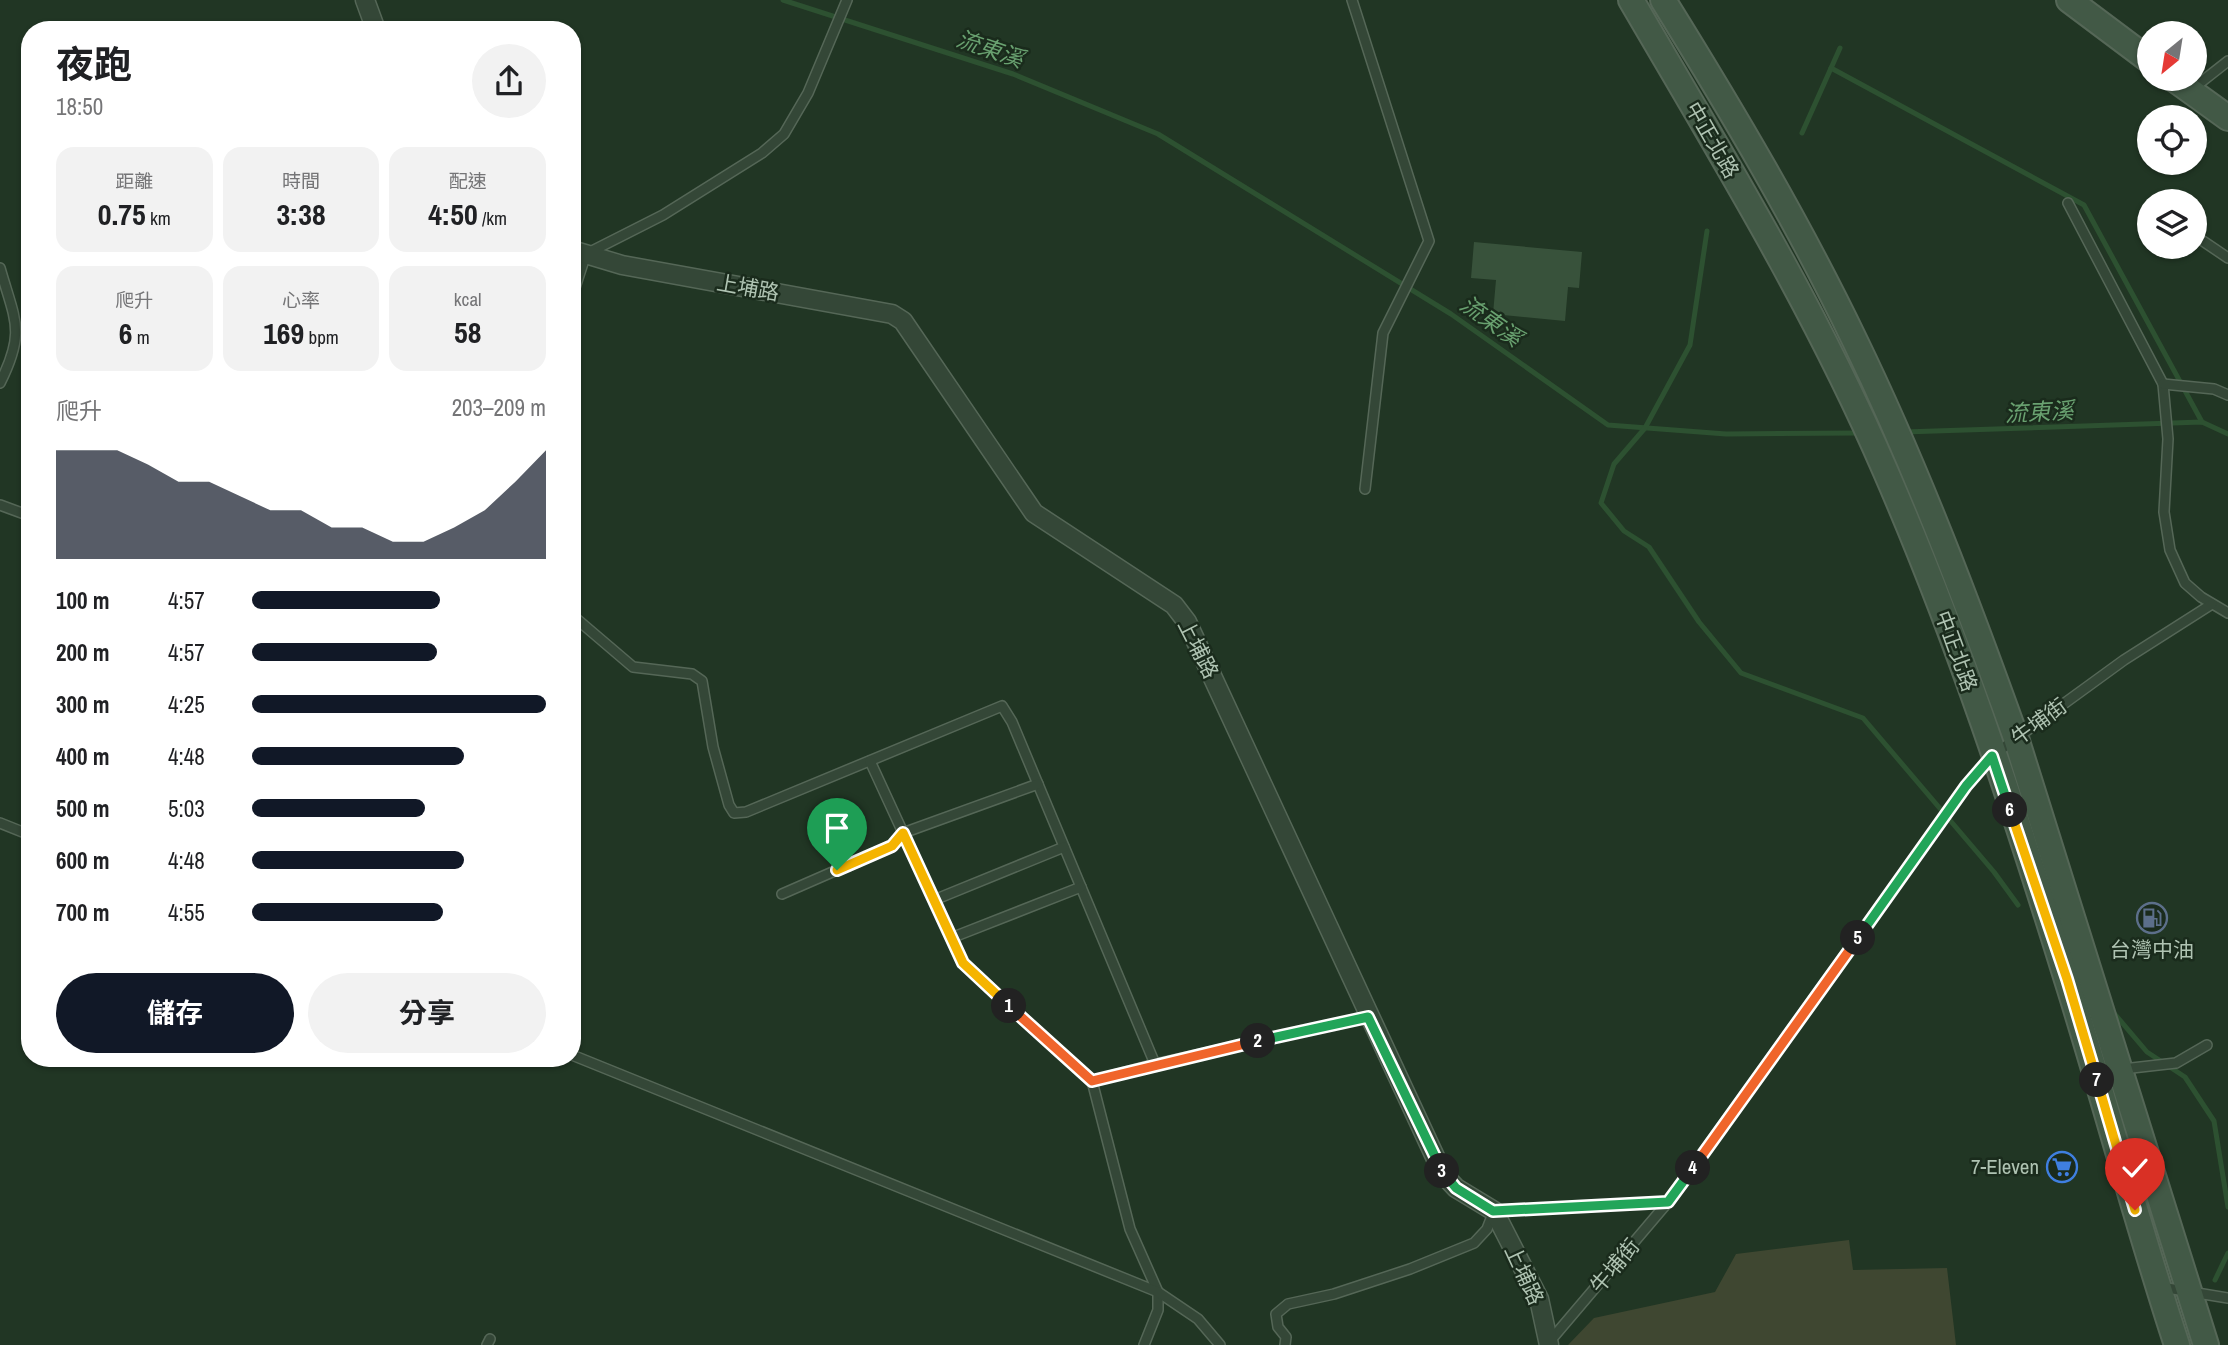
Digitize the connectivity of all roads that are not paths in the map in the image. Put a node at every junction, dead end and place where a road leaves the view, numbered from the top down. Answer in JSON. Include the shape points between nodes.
{"nodes":[{"id":1,"x":365,"y":0,"type":"edge"},
{"id":2,"x":848,"y":0,"type":"edge"},
{"id":3,"x":1352,"y":0,"type":"edge"},
{"id":4,"x":1631,"y":0,"type":"edge"},
{"id":5,"x":1663,"y":0,"type":"edge"},
{"id":6,"x":2077,"y":2,"type":"edge"},
{"id":7,"x":373,"y":21,"type":"edge"},
{"id":8,"x":2137,"y":50,"type":"edge"},
{"id":9,"x":2228,"y":61,"type":"edge"},
{"id":10,"x":2207,"y":72,"type":"edge"},
{"id":11,"x":2191,"y":91,"type":"edge"},
{"id":12,"x":2228,"y":118,"type":"edge"},
{"id":13,"x":2068,"y":204,"type":"dead end"},
{"id":14,"x":2207,"y":244,"type":"edge"},
{"id":15,"x":581,"y":251,"type":"edge"},
{"id":16,"x":581,"y":253,"type":"edge"},
{"id":17,"x":2228,"y":258,"type":"edge"},
{"id":18,"x":0,"y":268,"type":"edge"},
{"id":19,"x":0,"y":383,"type":"edge"},
{"id":20,"x":2163,"y":384,"type":"junction"},
{"id":21,"x":2228,"y":395,"type":"edge"},
{"id":22,"x":1364,"y":489,"type":"dead end"},
{"id":23,"x":0,"y":505,"type":"edge"},
{"id":24,"x":21,"y":513,"type":"edge"},
{"id":25,"x":2212,"y":604,"type":"junction"},
{"id":26,"x":2228,"y":613,"type":"edge"},
{"id":27,"x":581,"y":623,"type":"edge"},
{"id":28,"x":2017,"y":738,"type":"junction"},
{"id":29,"x":1992,"y":756,"type":"junction"},
{"id":30,"x":870,"y":761,"type":"junction"},
{"id":31,"x":1038,"y":784,"type":"junction"},
{"id":32,"x":0,"y":823,"type":"edge"},
{"id":33,"x":21,"y":831,"type":"edge"},
{"id":34,"x":903,"y":833,"type":"junction"},
{"id":35,"x":1064,"y":847,"type":"junction"},
{"id":36,"x":1081,"y":887,"type":"junction"},
{"id":37,"x":782,"y":894,"type":"dead end"},
{"id":38,"x":934,"y":900,"type":"junction"},
{"id":39,"x":951,"y":938,"type":"junction"},
{"id":40,"x":1368,"y":1017,"type":"junction"},
{"id":41,"x":2207,"y":1045,"type":"dead end"},
{"id":42,"x":581,"y":1059,"type":"edge"},
{"id":43,"x":1154,"y":1064,"type":"junction"},
{"id":44,"x":2118,"y":1070,"type":"junction"},
{"id":45,"x":1092,"y":1081,"type":"junction"},
{"id":46,"x":1668,"y":1202,"type":"junction"},
{"id":47,"x":1493,"y":1211,"type":"junction"},
{"id":48,"x":2158,"y":1287,"type":"junction"},
{"id":49,"x":1158,"y":1292,"type":"junction"},
{"id":50,"x":2189,"y":1292,"type":"junction"},
{"id":51,"x":2228,"y":1298,"type":"edge"},
{"id":52,"x":1548,"y":1344,"type":"edge"},
{"id":53,"x":1144,"y":1345,"type":"edge"},
{"id":54,"x":1220,"y":1345,"type":"edge"},
{"id":55,"x":1285,"y":1345,"type":"edge"},
{"id":56,"x":2177,"y":1345,"type":"edge"},
{"id":57,"x":2206,"y":1345,"type":"edge"}],
"edges":[{"from":1,"to":7,"type":"street"},
{"from":2,"to":15,"type":"lane","via":[[808,93],[784,134],[762,153],[663,215]]},
{"from":3,"to":22,"type":"lane","via":[[1429,241],[1383,333]]},
{"from":4,"to":29,"type":"main road","name":"中正北路","via":[[1774,245],[1847,388],[1943,613]]},
{"from":5,"to":28,"type":"main road","name":"中正北路","via":[[1805,241],[1881,398]]},
{"from":6,"to":8,"type":"main road"},
{"from":9,"to":10,"type":"lane"},
{"from":11,"to":12,"type":"main road"},
{"from":13,"to":20,"type":"lane"},
{"from":14,"to":17,"type":"lane"},
{"from":16,"to":40,"type":"street","name":"上埔路","via":[[622,265],[892,314],[903,321],[1034,513],[1174,605],[1188,622]]},
{"from":18,"to":19,"type":"lane","via":[[16,324],[17,345]]},
{"from":20,"to":21,"type":"lane","via":[[2214,389]]},
{"from":20,"to":25,"type":"lane","via":[[2168,439],[2164,512],[2170,550],[2185,583]]},
{"from":23,"to":24,"type":"lane"},
{"from":25,"to":26,"type":"lane"},
{"from":25,"to":28,"type":"lane","name":"牛埔街","via":[[2124,660]]},
{"from":27,"to":30,"type":"lane","via":[[633,667],[692,674],[702,681],[713,747],[734,813]]},
{"from":28,"to":29,"type":"lane","name":"牛埔街"},
{"from":28,"to":44,"type":"main road","name":"中正北路"},
{"from":29,"to":46,"type":"lane","name":"牛埔街"},
{"from":29,"to":48,"type":"main road","name":"中正北路","via":[[2067,979]]},
{"from":30,"to":31,"type":"lane","via":[[1002,706]]},
{"from":30,"to":34,"type":"lane"},
{"from":31,"to":34,"type":"lane"},
{"from":31,"to":35,"type":"lane"},
{"from":32,"to":33,"type":"lane"},
{"from":34,"to":37,"type":"lane","via":[[892,846]]},
{"from":34,"to":38,"type":"lane"},
{"from":35,"to":36,"type":"lane"},
{"from":35,"to":38,"type":"lane"},
{"from":36,"to":39,"type":"lane"},
{"from":36,"to":43,"type":"lane"},
{"from":38,"to":39,"type":"lane"},
{"from":39,"to":45,"type":"lane","via":[[963,963]]},
{"from":40,"to":43,"type":"lane"},
{"from":40,"to":47,"type":"street","name":"上埔路","via":[[1443,1174],[1456,1188]]},
{"from":41,"to":44,"type":"lane","via":[[2176,1063]]},
{"from":42,"to":49,"type":"lane"},
{"from":43,"to":45,"type":"lane"},
{"from":44,"to":50,"type":"main road","name":"中正北路"},
{"from":45,"to":49,"type":"lane","via":[[1130,1229]]},
{"from":46,"to":47,"type":"lane"},
{"from":46,"to":52,"type":"lane","name":"牛埔街"},
{"from":47,"to":52,"type":"street","name":"上埔路","via":[[1539,1299]]},
{"from":47,"to":55,"type":"lane","via":[[1487,1229],[1474,1243],[1334,1294],[1288,1304],[1276,1314]]},
{"from":48,"to":50,"type":"lane"},
{"from":48,"to":56,"type":"main road","name":"中正北路"},
{"from":49,"to":53,"type":"lane","via":[[1158,1310]]},
{"from":49,"to":54,"type":"lane","via":[[1198,1319]]},
{"from":50,"to":51,"type":"lane"},
{"from":50,"to":57,"type":"main road","name":"中正北路"}]}
